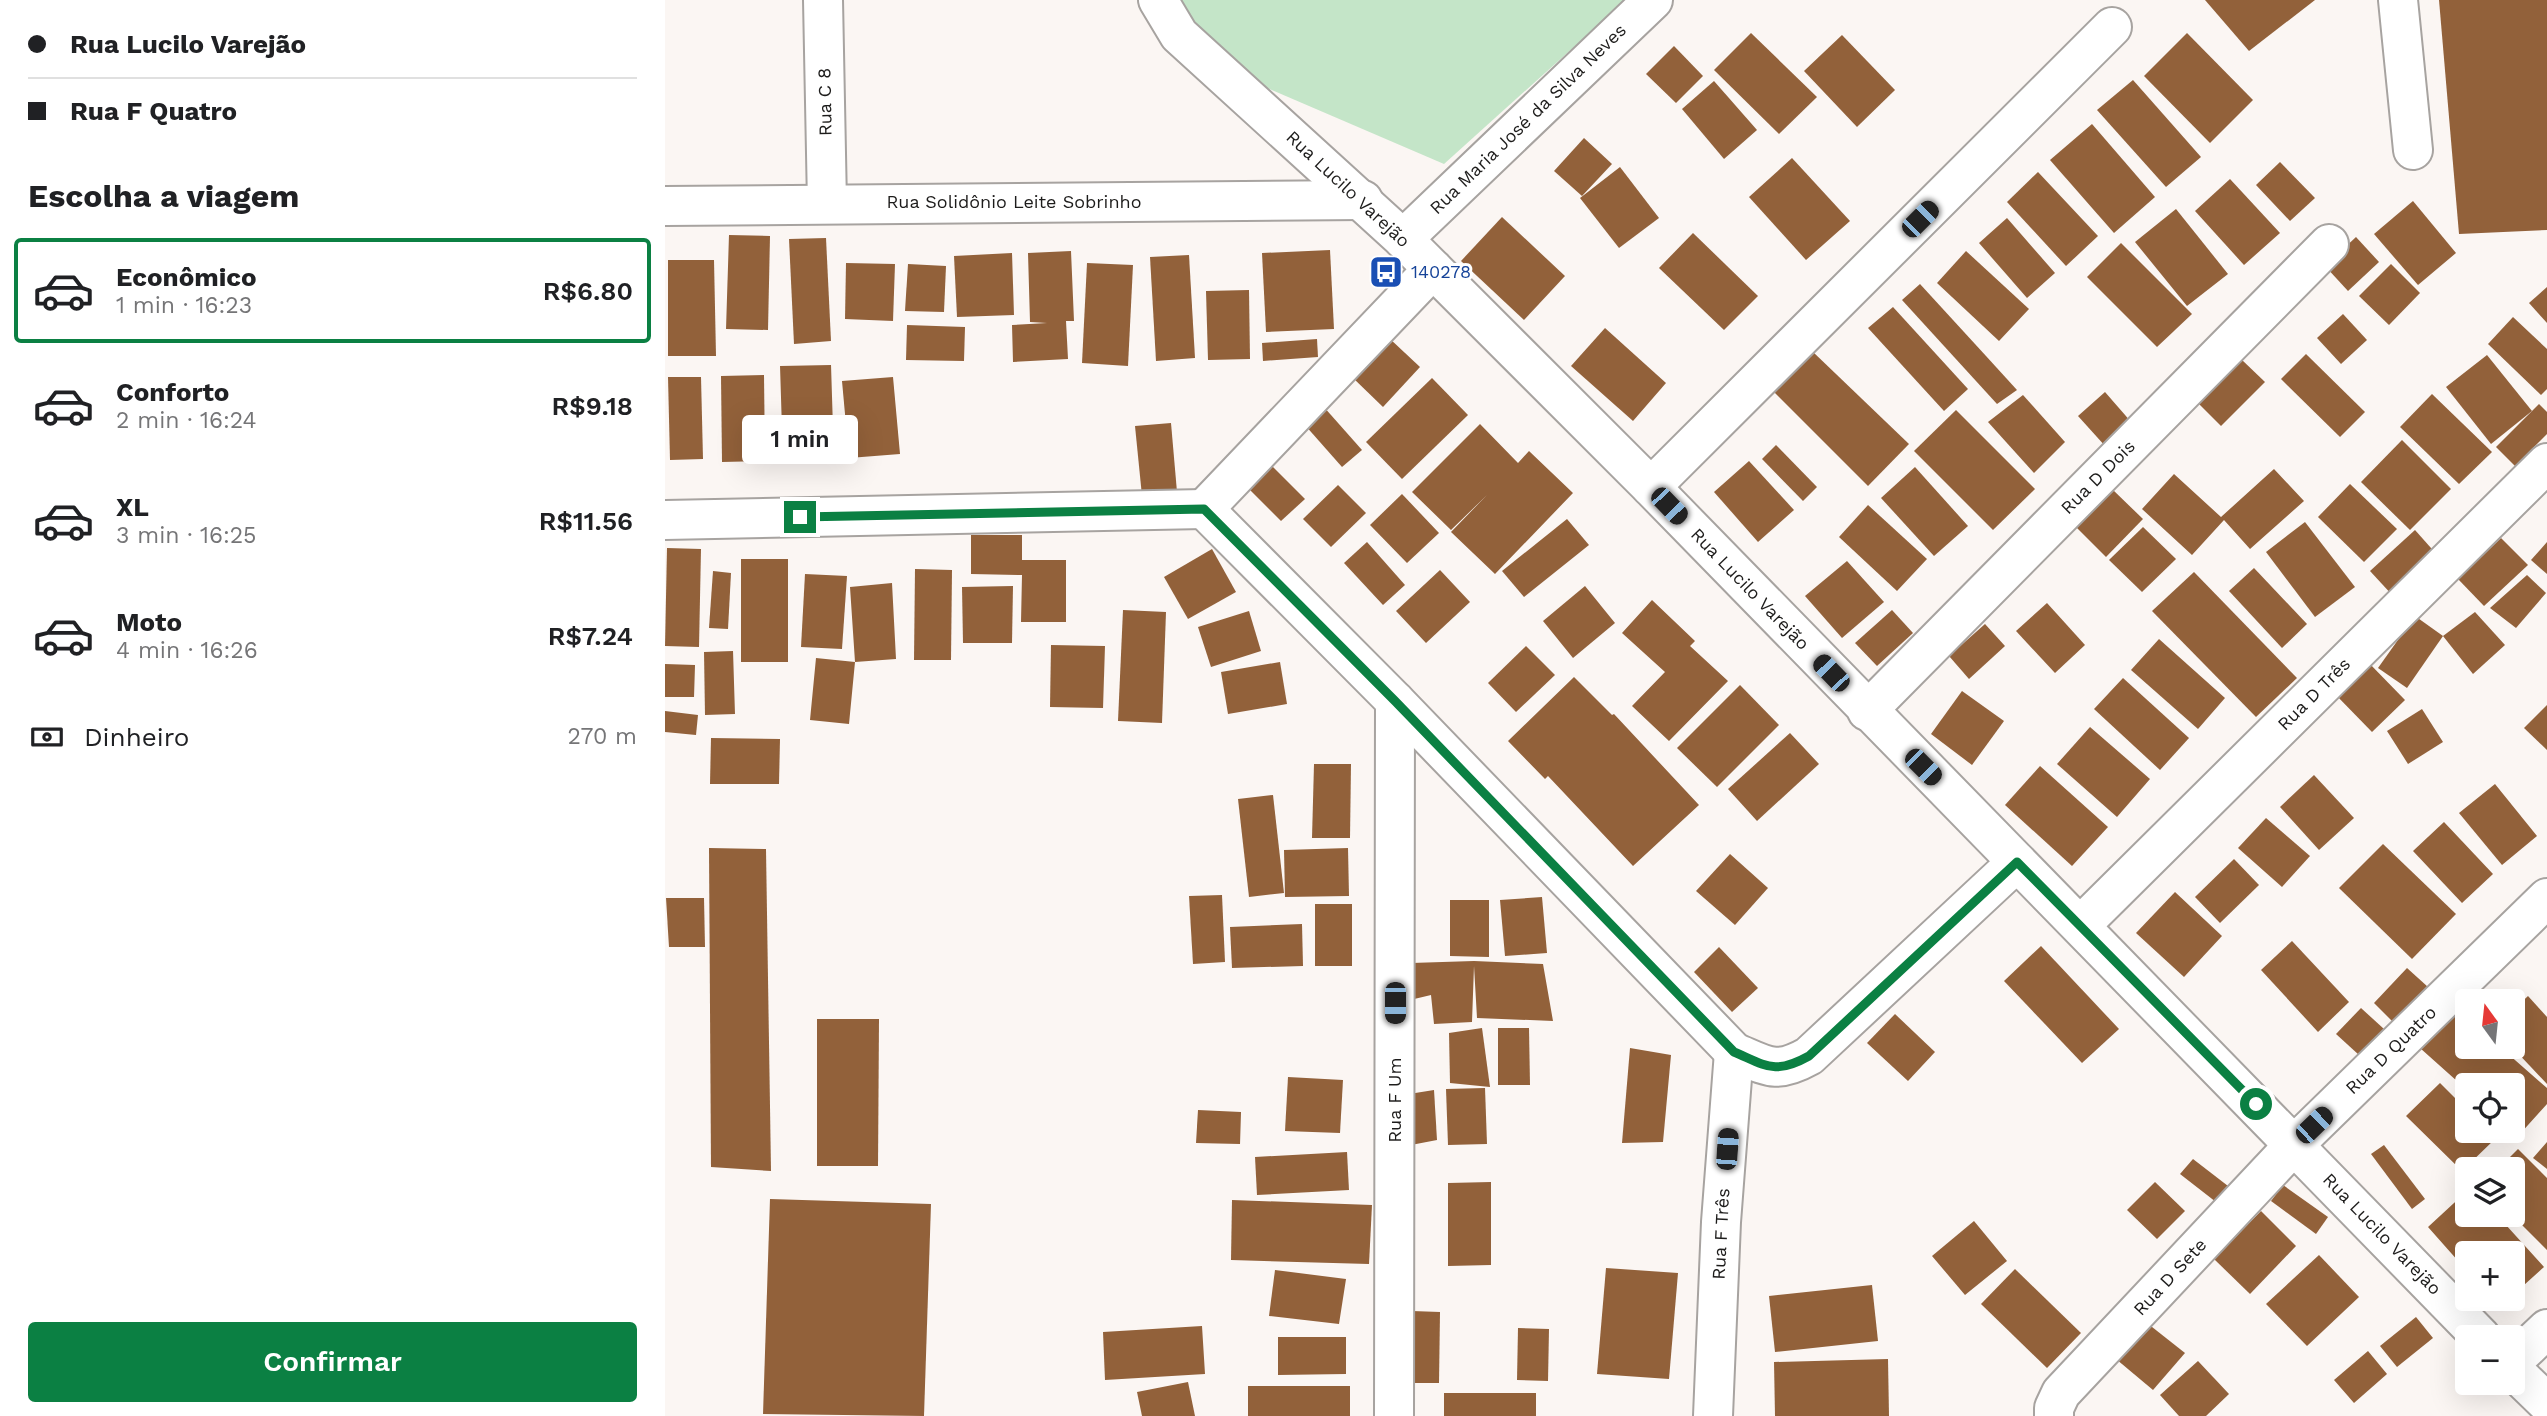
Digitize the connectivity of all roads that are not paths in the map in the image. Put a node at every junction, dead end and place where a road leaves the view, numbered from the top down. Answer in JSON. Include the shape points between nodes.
{"nodes":[{"id":1,"x":823,"y":0,"type":"edge"},
{"id":2,"x":1158,"y":0,"type":"edge"},
{"id":3,"x":1653,"y":0,"type":"edge"},
{"id":4,"x":2398,"y":0,"type":"edge"},
{"id":5,"x":2112,"y":27,"type":"dead end"},
{"id":6,"x":2413,"y":150,"type":"dead end"},
{"id":7,"x":1363,"y":200,"type":"junction"},
{"id":8,"x":827,"y":204,"type":"junction"},
{"id":9,"x":665,"y":206,"type":"edge"},
{"id":10,"x":1403,"y":239,"type":"junction"},
{"id":11,"x":2329,"y":244,"type":"dead end"},
{"id":12,"x":1433,"y":269,"type":"junction"},
{"id":13,"x":2547,"y":463,"type":"edge"},
{"id":14,"x":1651,"y":487,"type":"junction"},
{"id":15,"x":1204,"y":509,"type":"junction"},
{"id":16,"x":665,"y":520,"type":"edge"},
{"id":17,"x":1395,"y":701,"type":"junction"},
{"id":18,"x":1867,"y":710,"type":"junction"},
{"id":19,"x":2017,"y":862,"type":"junction"},
{"id":20,"x":2547,"y":898,"type":"edge"},
{"id":21,"x":2081,"y":925,"type":"junction"},
{"id":22,"x":1734,"y":1052,"type":"junction"},
{"id":23,"x":2295,"y":1144,"type":"junction"},
{"id":24,"x":2469,"y":1325,"type":"edge"},
{"id":25,"x":2547,"y":1329,"type":"edge"},
{"id":26,"x":2525,"y":1350,"type":"edge"},
{"id":27,"x":2525,"y":1382,"type":"edge"},
{"id":28,"x":2547,"y":1403,"type":"edge"},
{"id":29,"x":1395,"y":1416,"type":"edge"},
{"id":30,"x":1713,"y":1416,"type":"edge"},
{"id":31,"x":2054,"y":1416,"type":"edge"}],
"edges":[{"from":1,"to":8,"type":"street","name":"Rua C 8"},
{"from":2,"to":7,"type":"street","name":"Rua Lucilo Varejão","via":[[1179,35]]},
{"from":3,"to":10,"type":"street","name":"Rua Maria José da Silva Neves"},
{"from":4,"to":6,"type":"street"},
{"from":5,"to":14,"type":"street"},
{"from":7,"to":8,"type":"street","name":"Rua Solidônio Leite Sobrinho"},
{"from":7,"to":10,"type":"street","name":"Rua Lucilo Varejão"},
{"from":8,"to":9,"type":"street","name":"Rua Solidônio Leite Sobrinho"},
{"from":10,"to":12,"type":"street","name":"Rua Lucilo Varejão"},
{"from":11,"to":18,"type":"street","name":"Rua D Dois"},
{"from":12,"to":14,"type":"street","name":"Rua Lucilo Varejão"},
{"from":12,"to":15,"type":"street"},
{"from":13,"to":21,"type":"street","name":"Rua D Três"},
{"from":14,"to":18,"type":"street","name":"Rua Lucilo Varejão"},
{"from":15,"to":16,"type":"street"},
{"from":15,"to":17,"type":"street"},
{"from":17,"to":22,"type":"street"},
{"from":17,"to":29,"type":"street","name":"Rua F Um"},
{"from":18,"to":19,"type":"street","name":"Rua Lucilo Varejão"},
{"from":19,"to":21,"type":"street","name":"Rua Lucilo Varejão"},
{"from":19,"to":22,"type":"street","via":[[1809,1056],[1790,1067],[1777,1068]]},
{"from":20,"to":23,"type":"street","name":"Rua D Quatro"},
{"from":21,"to":23,"type":"street","name":"Rua Lucilo Varejão"},
{"from":22,"to":30,"type":"street","name":"Rua F Três"},
{"from":23,"to":24,"type":"street","name":"Rua Lucilo Varejão"},
{"from":23,"to":31,"type":"street","name":"Rua D Sete","via":[[2061,1393]]},
{"from":25,"to":26,"type":"street"},
{"from":27,"to":28,"type":"street"}]}
